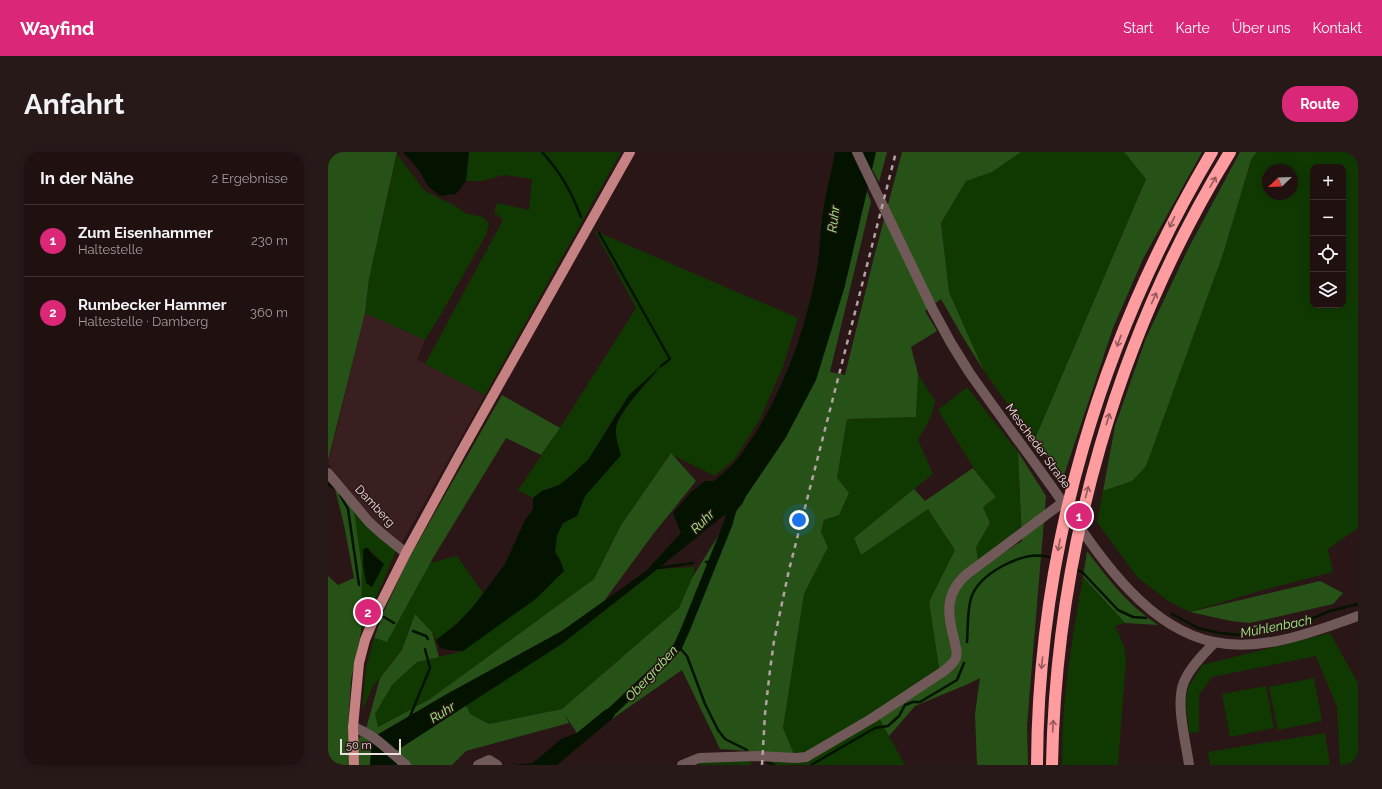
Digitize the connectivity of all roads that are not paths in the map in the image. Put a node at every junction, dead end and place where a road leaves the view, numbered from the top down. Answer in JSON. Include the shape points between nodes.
{"nodes":[{"id":1,"x":630,"y":152,"type":"edge"},
{"id":2,"x":857,"y":152,"type":"edge"},
{"id":3,"x":1212,"y":152,"type":"edge"},
{"id":4,"x":1230,"y":152,"type":"edge"},
{"id":5,"x":328,"y":473,"type":"edge"},
{"id":6,"x":1062,"y":502,"type":"junction"},
{"id":7,"x":406,"y":553,"type":"junction"},
{"id":8,"x":1358,"y":616,"type":"edge"},
{"id":9,"x":1214,"y":642,"type":"junction"},
{"id":10,"x":353,"y":727,"type":"junction"},
{"id":11,"x":354,"y":765,"type":"edge"},
{"id":12,"x":406,"y":765,"type":"edge"},
{"id":13,"x":478,"y":765,"type":"edge"},
{"id":14,"x":497,"y":765,"type":"edge"},
{"id":15,"x":682,"y":765,"type":"edge"},
{"id":16,"x":1037,"y":765,"type":"edge"},
{"id":17,"x":1052,"y":765,"type":"edge"},
{"id":18,"x":1189,"y":765,"type":"edge"}],
"edges":[{"from":1,"to":7,"type":"main road"},
{"from":2,"to":6,"type":"street","name":"Mescheder Straße","via":[[933,310],[959,357]]},
{"from":3,"to":16,"type":"highway","one_way":true,"via":[[1175,216],[1138,295],[1110,366],[1081,453],[1060,538],[1046,624],[1040,683]]},
{"from":17,"to":4,"type":"highway","one_way":true,"via":[[1055,685],[1061,626],[1076,541],[1097,457],[1137,336],[1152,301],[1189,224]]},
{"from":5,"to":7,"type":"street","name":"Damberg","via":[[369,522]]},
{"from":6,"to":9,"type":"street","name":"Mescheder Straße","via":[[1107,564],[1139,599],[1177,627]]},
{"from":6,"to":15,"type":"street","via":[[967,574],[957,585],[950,597],[949,607],[957,657],[944,671],[871,719],[806,757],[699,758]]},
{"from":7,"to":10,"type":"main road","via":[[365,640],[359,663]]},
{"from":8,"to":9,"type":"street","name":"Mescheder Straße","via":[[1278,641],[1248,645]]},
{"from":9,"to":18,"type":"street","via":[[1188,674],[1182,689],[1181,707]]},
{"from":10,"to":11,"type":"main road"},
{"from":10,"to":12,"type":"street","via":[[373,737]]},
{"from":13,"to":14,"type":"street","via":[[489,760]]}]}
